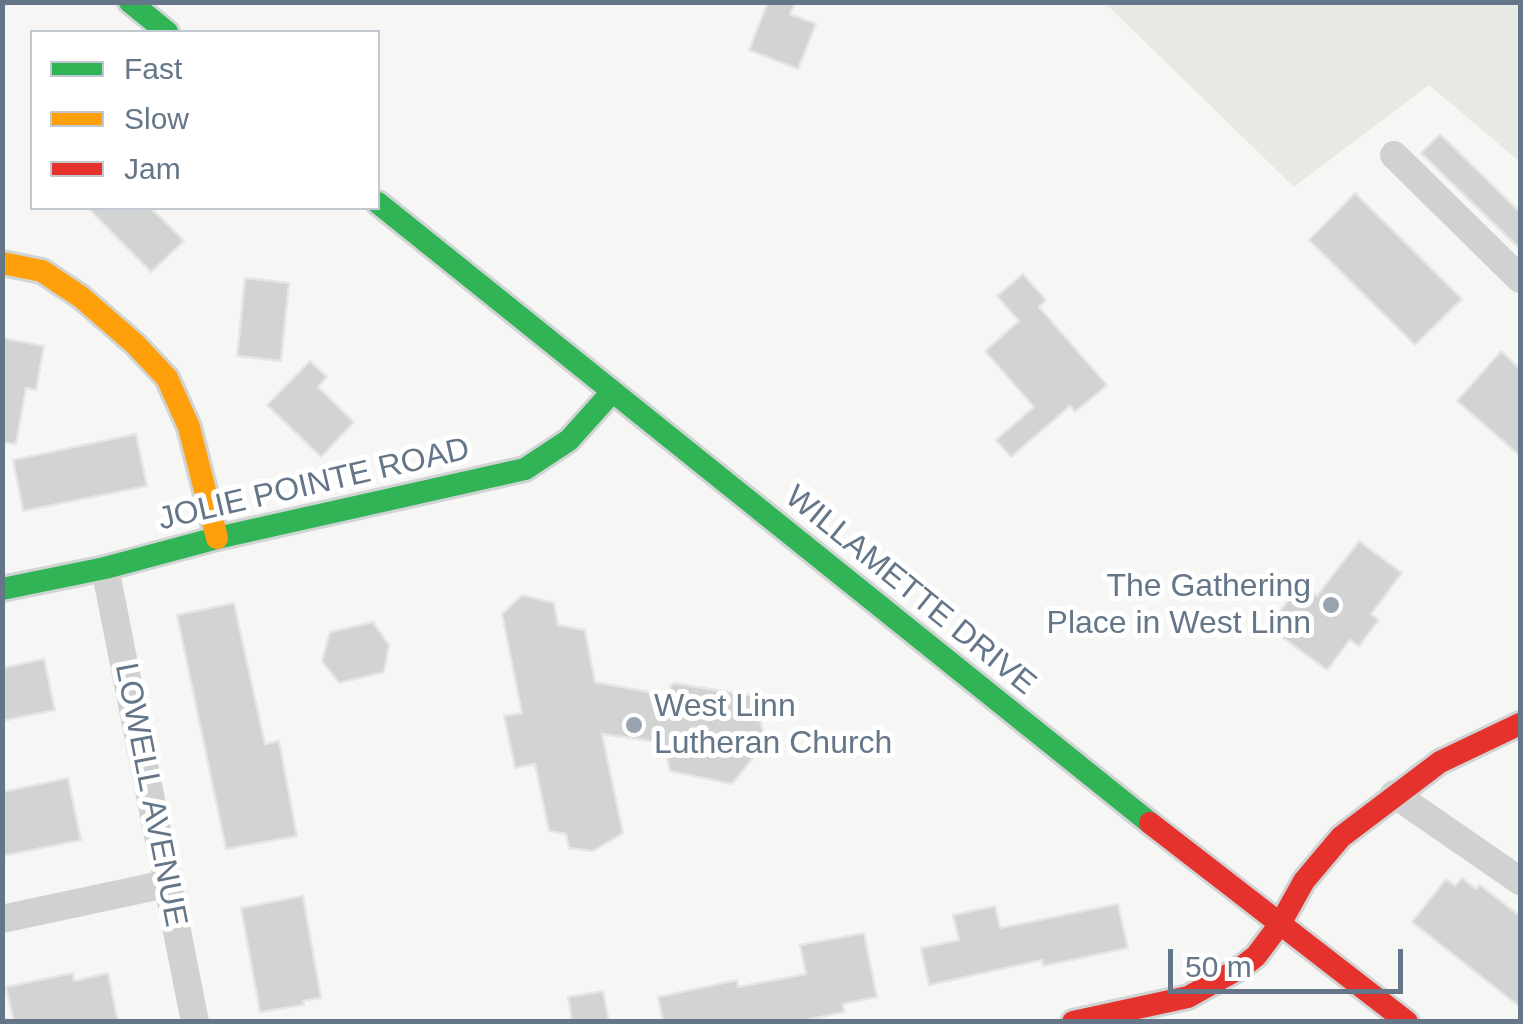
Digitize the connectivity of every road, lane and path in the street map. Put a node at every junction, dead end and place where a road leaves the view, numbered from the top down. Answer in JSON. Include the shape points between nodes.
{"nodes":[{"id":1,"x":130,"y":2,"type":"edge"},
{"id":2,"x":165,"y":30,"type":"edge"},
{"id":3,"x":1394,"y":155,"type":"dead end"},
{"id":4,"x":380,"y":205,"type":"edge"},
{"id":5,"x":2,"y":263,"type":"edge"},
{"id":6,"x":1520,"y":278,"type":"edge"},
{"id":7,"x":612,"y":392,"type":"junction"},
{"id":8,"x":216,"y":538,"type":"junction"},
{"id":9,"x":105,"y":568,"type":"junction"},
{"id":10,"x":2,"y":588,"type":"edge"},
{"id":11,"x":1520,"y":724,"type":"edge"},
{"id":12,"x":1394,"y":794,"type":"junction"},
{"id":13,"x":1520,"y":881,"type":"edge"},
{"id":14,"x":166,"y":884,"type":"junction"},
{"id":15,"x":2,"y":919,"type":"edge"},
{"id":16,"x":1280,"y":924,"type":"junction"},
{"id":17,"x":195,"y":1022,"type":"edge"},
{"id":18,"x":1073,"y":1022,"type":"edge"},
{"id":19,"x":1407,"y":1022,"type":"edge"}],
"edges":[{"from":1,"to":2,"type":"street"},
{"from":3,"to":6,"type":"street"},
{"from":4,"to":7,"type":"street","name":"WILLAMETTE DRIVE"},
{"from":5,"to":8,"type":"street","via":[[42,271],[81,297],[167,378],[189,427]]},
{"from":7,"to":8,"type":"street","name":"JOLIE POINTE ROAD","via":[[569,440],[525,469]]},
{"from":7,"to":16,"type":"street","name":"WILLAMETTE DRIVE"},
{"from":8,"to":9,"type":"street","name":"JOLIE POINTE ROAD"},
{"from":9,"to":10,"type":"street","name":"JOLIE POINTE ROAD"},
{"from":9,"to":14,"type":"street","name":"LOWELL AVENUE"},
{"from":11,"to":12,"type":"street","via":[[1440,762]]},
{"from":12,"to":13,"type":"street"},
{"from":12,"to":16,"type":"street","via":[[1316,864]]},
{"from":14,"to":15,"type":"street"},
{"from":14,"to":17,"type":"street","name":"LOWELL AVENUE"},
{"from":16,"to":18,"type":"street","via":[[1256,956],[1188,997]]},
{"from":16,"to":19,"type":"street","name":"WILLAMETTE DRIVE"}]}
